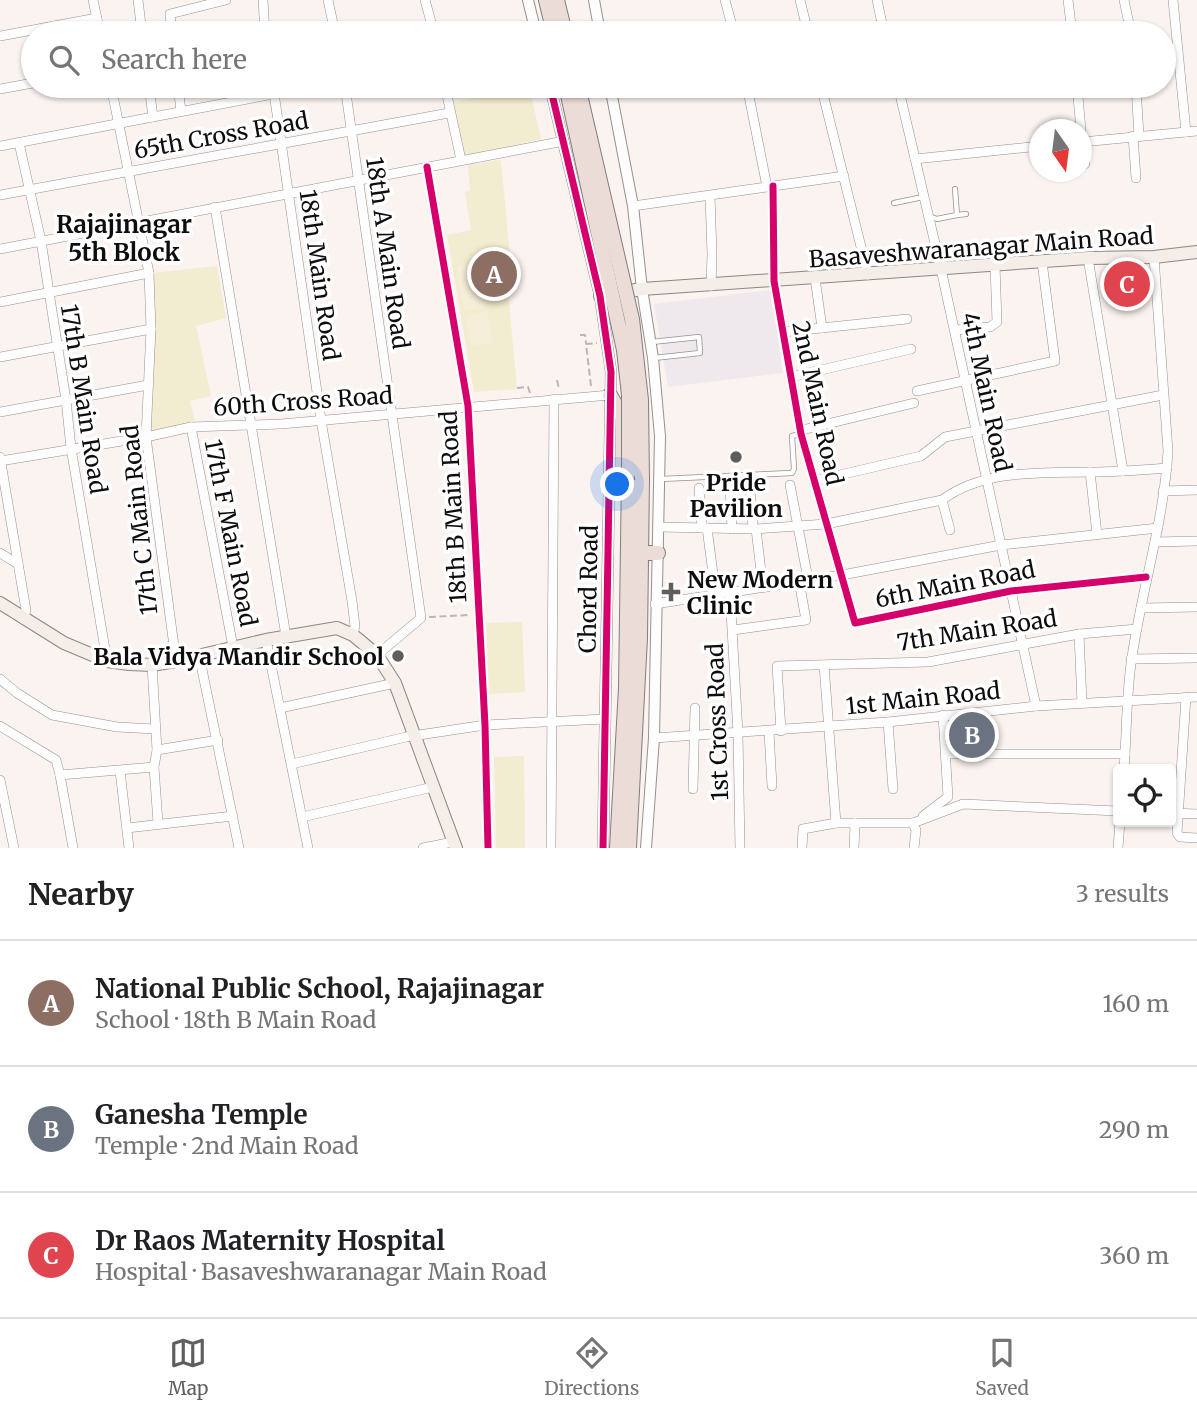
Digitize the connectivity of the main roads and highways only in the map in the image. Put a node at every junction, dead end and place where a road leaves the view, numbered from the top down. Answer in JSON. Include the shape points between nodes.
{"nodes":[{"id":1,"x":546,"y":0,"type":"edge"},
{"id":2,"x":557,"y":0,"type":"edge"},
{"id":3,"x":551,"y":21,"type":"edge"},
{"id":4,"x":562,"y":21,"type":"edge"},
{"id":5,"x":569,"y":98,"type":"edge"},
{"id":6,"x":581,"y":98,"type":"edge"},
{"id":7,"x":1197,"y":252,"type":"edge"},
{"id":8,"x":600,"y":296,"type":"road end"},
{"id":9,"x":610,"y":395,"type":"road end"},
{"id":10,"x":628,"y":533,"type":"junction"},
{"id":11,"x":640,"y":553,"type":"junction"},
{"id":12,"x":658,"y":553,"type":"road end"},
{"id":13,"x":0,"y":603,"type":"edge"},
{"id":14,"x":632,"y":687,"type":"junction"},
{"id":15,"x":454,"y":845,"type":"edge"},
{"id":16,"x":617,"y":848,"type":"edge"},
{"id":17,"x":629,"y":848,"type":"edge"}],
"edges":[{"from":1,"to":3,"type":"main road"},
{"from":2,"to":4,"type":"main road"},
{"from":5,"to":10,"type":"main road","bridge":true,"via":[[624,350],[629,395]]},
{"from":6,"to":11,"type":"main road","bridge":true,"via":[[632,319],[641,400]]},
{"from":7,"to":8,"type":"main road","name":"Basaveshwaranagar Main Road","via":[[642,289]]},
{"from":9,"to":10,"type":"main road","via":[[623,417],[622,497]]},
{"from":10,"to":14,"type":"main road"},
{"from":11,"to":12,"type":"main road"},
{"from":11,"to":14,"type":"main road"},
{"from":13,"to":15,"type":"main road","via":[[64,643],[107,661],[176,661],[337,628],[354,635],[377,656],[395,683]]},
{"from":14,"to":16,"type":"main road"},
{"from":14,"to":17,"type":"main road"}]}
